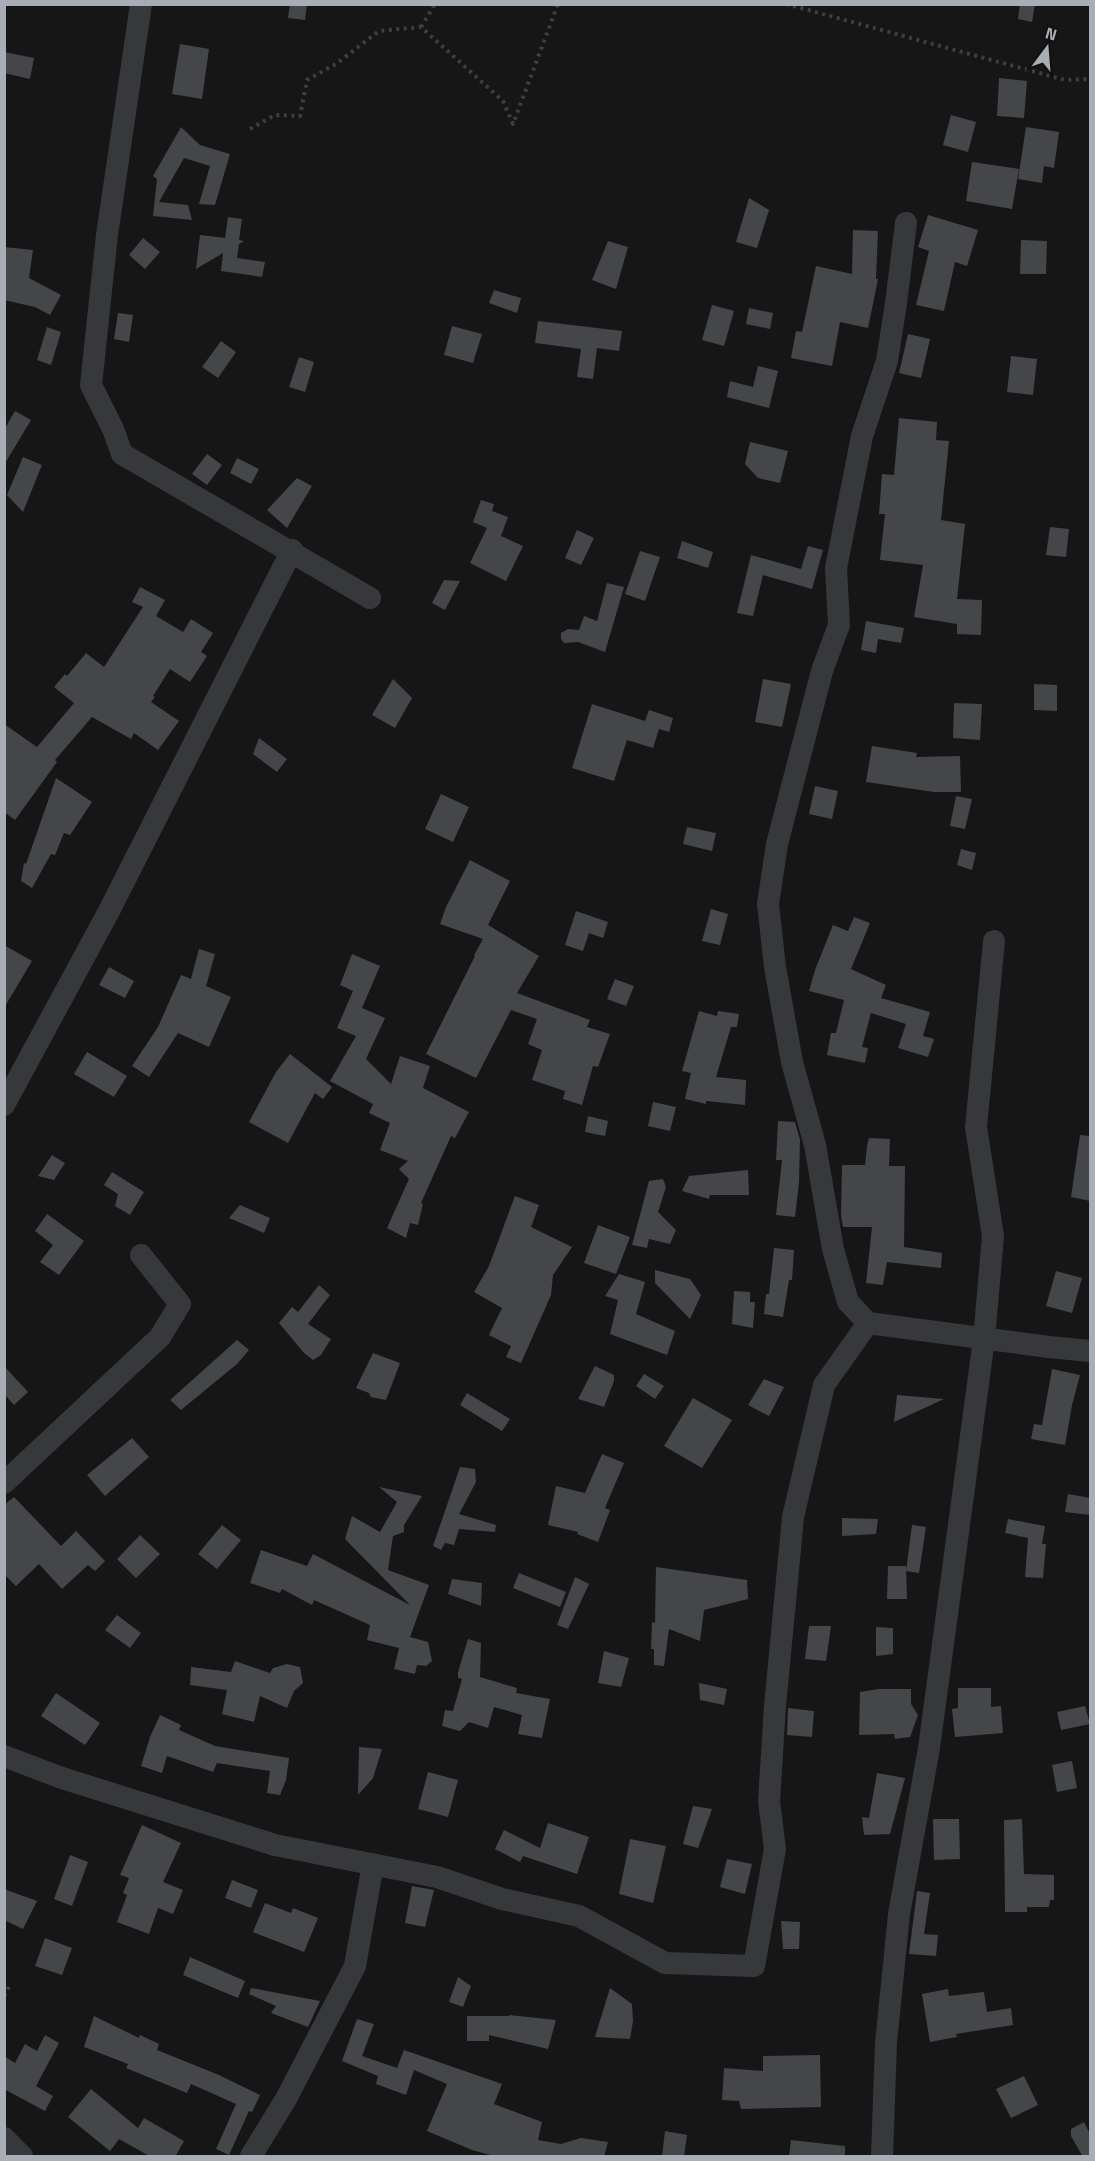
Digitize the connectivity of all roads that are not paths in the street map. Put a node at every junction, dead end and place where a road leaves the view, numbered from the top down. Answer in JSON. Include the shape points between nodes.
{"nodes":[{"id":1,"x":141,"y":4,"type":"edge"},
{"id":2,"x":906,"y":223,"type":"dead end"},
{"id":3,"x":292,"y":550,"type":"junction"},
{"id":4,"x":370,"y":598,"type":"dead end"},
{"id":5,"x":994,"y":940,"type":"dead end"},
{"id":6,"x":4,"y":1105,"type":"edge"},
{"id":7,"x":141,"y":1254,"type":"dead end"},
{"id":8,"x":868,"y":1323,"type":"junction"},
{"id":9,"x":984,"y":1339,"type":"junction"},
{"id":10,"x":1090,"y":1351,"type":"edge"},
{"id":11,"x":4,"y":1483,"type":"edge"},
{"id":12,"x":4,"y":1756,"type":"edge"},
{"id":13,"x":373,"y":1864,"type":"junction"},
{"id":14,"x":4,"y":2138,"type":"edge"},
{"id":15,"x":22,"y":2157,"type":"edge"},
{"id":16,"x":251,"y":2157,"type":"edge"},
{"id":17,"x":882,"y":2157,"type":"edge"}],
"edges":[{"from":1,"to":3,"type":"street","via":[[107,235],[91,385],[122,454]]},
{"from":2,"to":8,"type":"street","via":[[886,362],[862,436],[836,568],[839,625],[822,671],[777,844],[768,904],[792,1062],[815,1145],[833,1249],[848,1302]]},
{"from":3,"to":4,"type":"street"},
{"from":3,"to":6,"type":"street","via":[[109,910]]},
{"from":5,"to":9,"type":"street","via":[[976,1127],[993,1236]]},
{"from":7,"to":11,"type":"street","via":[[180,1304],[160,1337]]},
{"from":8,"to":9,"type":"street"},
{"from":8,"to":13,"type":"street","via":[[824,1385],[793,1517],[769,1801],[775,1849],[754,1966],[665,1963],[579,1916]]},
{"from":9,"to":10,"type":"street"},
{"from":9,"to":17,"type":"street","via":[[929,1748],[899,1914],[886,2043]]},
{"from":12,"to":13,"type":"street","via":[[275,1845]]},
{"from":13,"to":16,"type":"street","via":[[355,1966],[286,2099]]},
{"from":14,"to":15,"type":"street"}]}
